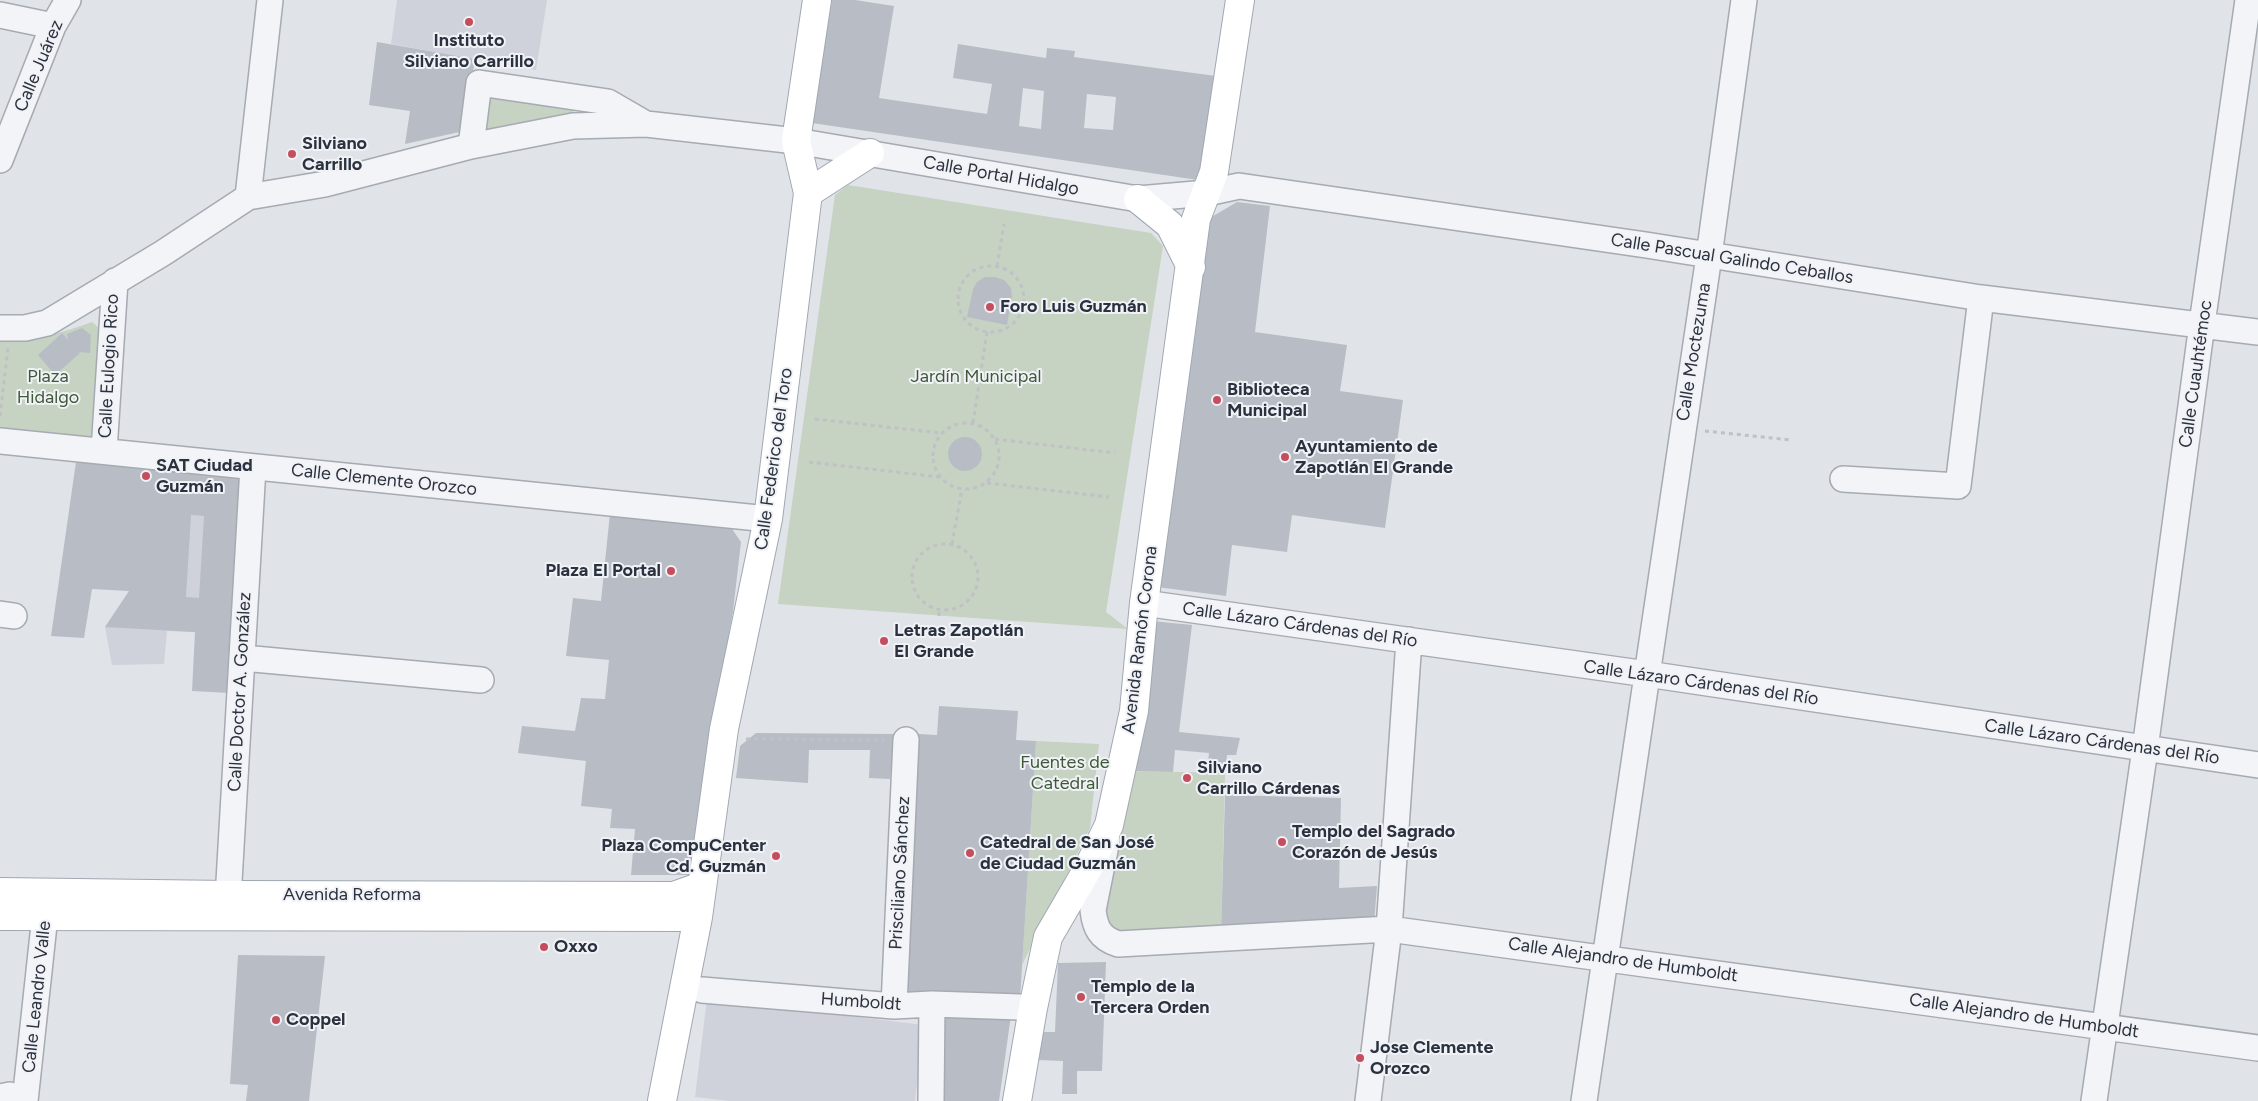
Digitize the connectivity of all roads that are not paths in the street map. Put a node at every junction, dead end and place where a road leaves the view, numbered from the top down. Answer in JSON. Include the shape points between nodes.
{"nodes":[{"id":1,"x":68,"y":0,"type":"edge"},
{"id":2,"x":270,"y":0,"type":"edge"},
{"id":3,"x":817,"y":0,"type":"edge"},
{"id":4,"x":1240,"y":0,"type":"edge"},
{"id":5,"x":1744,"y":0,"type":"edge"},
{"id":6,"x":2248,"y":0,"type":"edge"},
{"id":7,"x":0,"y":15,"type":"edge"},
{"id":8,"x":54,"y":26,"type":"junction"},
{"id":9,"x":646,"y":124,"type":"junction"},
{"id":10,"x":796,"y":141,"type":"junction"},
{"id":11,"x":471,"y":146,"type":"junction"},
{"id":12,"x":870,"y":153,"type":"junction"},
{"id":13,"x":0,"y":160,"type":"edge"},
{"id":14,"x":808,"y":193,"type":"junction"},
{"id":15,"x":1207,"y":193,"type":"junction"},
{"id":16,"x":248,"y":197,"type":"junction"},
{"id":17,"x":1138,"y":199,"type":"junction"},
{"id":18,"x":1709,"y":256,"type":"junction"},
{"id":19,"x":1190,"y":267,"type":"junction"},
{"id":20,"x":115,"y":281,"type":"junction"},
{"id":21,"x":1982,"y":298,"type":"junction"},
{"id":22,"x":2202,"y":324,"type":"junction"},
{"id":23,"x":5,"y":328,"type":"edge"},
{"id":24,"x":2258,"y":332,"type":"edge"},
{"id":25,"x":0,"y":441,"type":"edge"},
{"id":26,"x":104,"y":452,"type":"junction"},
{"id":27,"x":253,"y":467,"type":"junction"},
{"id":28,"x":1843,"y":479,"type":"dead end"},
{"id":29,"x":768,"y":519,"type":"junction"},
{"id":30,"x":1144,"y":603,"type":"junction"},
{"id":31,"x":1409,"y":640,"type":"junction"},
{"id":32,"x":243,"y":658,"type":"junction"},
{"id":33,"x":1647,"y":674,"type":"junction"},
{"id":34,"x":481,"y":680,"type":"dead end"},
{"id":35,"x":906,"y":740,"type":"road end"},
{"id":36,"x":2145,"y":749,"type":"junction"},
{"id":37,"x":2258,"y":765,"type":"edge"},
{"id":38,"x":1109,"y":825,"type":"junction"},
{"id":39,"x":702,"y":886,"type":"junction"},
{"id":40,"x":0,"y":892,"type":"edge"},
{"id":41,"x":47,"y":905,"type":"junction"},
{"id":42,"x":227,"y":906,"type":"junction"},
{"id":43,"x":0,"y":916,"type":"edge"},
{"id":44,"x":698,"y":918,"type":"junction"},
{"id":45,"x":1389,"y":929,"type":"junction"},
{"id":46,"x":1605,"y":957,"type":"junction"},
{"id":47,"x":702,"y":990,"type":"dead end"},
{"id":48,"x":932,"y":1004,"type":"junction"},
{"id":49,"x":894,"y":1006,"type":"junction"},
{"id":50,"x":1020,"y":1007,"type":"dead end"},
{"id":51,"x":2104,"y":1027,"type":"junction"},
{"id":52,"x":2258,"y":1048,"type":"edge"},
{"id":53,"x":0,"y":1097,"type":"edge"},
{"id":54,"x":25,"y":1101,"type":"edge"},
{"id":55,"x":662,"y":1101,"type":"edge"},
{"id":56,"x":931,"y":1101,"type":"edge"},
{"id":57,"x":1017,"y":1101,"type":"edge"},
{"id":58,"x":1368,"y":1101,"type":"edge"},
{"id":59,"x":1584,"y":1101,"type":"edge"},
{"id":60,"x":2094,"y":1101,"type":"edge"}],
"edges":[{"from":1,"to":8,"type":"street","name":"Calle Juárez"},
{"from":2,"to":16,"type":"street"},
{"from":3,"to":10,"type":"main road","name":"Calle Federico del Toro"},
{"from":4,"to":15,"type":"main road","name":"Avenida Ramón Corona","via":[[1214,172]]},
{"from":5,"to":18,"type":"street","name":"Calle Moctezuma"},
{"from":6,"to":22,"type":"street","name":"Calle Cuauhtémoc"},
{"from":7,"to":8,"type":"street"},
{"from":8,"to":13,"type":"street","name":"Calle Juárez"},
{"from":9,"to":10,"type":"street","name":"Calle Portal Hidalgo"},
{"from":9,"to":11,"type":"street","name":"Calle Portal Hidalgo","via":[[573,126]]},
{"from":9,"to":11,"type":"street","via":[[608,102],[479,83]]},
{"from":10,"to":12,"type":"street","name":"Calle Portal Hidalgo"},
{"from":10,"to":14,"type":"main road","name":"Calle Federico del Toro"},
{"from":11,"to":16,"type":"street","name":"Calle Portal Hidalgo","via":[[325,184]]},
{"from":12,"to":14,"type":"main road"},
{"from":12,"to":17,"type":"street","name":"Calle Portal Hidalgo"},
{"from":14,"to":29,"type":"main road","name":"Calle Federico del Toro"},
{"from":15,"to":17,"type":"street","name":"Calle Portal Hidalgo"},
{"from":15,"to":18,"type":"street","name":"Calle Pascual Galindo Ceballos","via":[[1239,186]]},
{"from":15,"to":19,"type":"main road","name":"Avenida Ramón Corona","via":[[1196,219]]},
{"from":16,"to":20,"type":"street"},
{"from":17,"to":19,"type":"main road","via":[[1170,225]]},
{"from":18,"to":21,"type":"street","name":"Calle Pascual Galindo Ceballos"},
{"from":18,"to":33,"type":"street","name":"Calle Moctezuma"},
{"from":19,"to":30,"type":"main road","name":"Avenida Ramón Corona"},
{"from":20,"to":23,"type":"street","via":[[48,323]]},
{"from":20,"to":26,"type":"street","name":"Calle Eulogio Rico"},
{"from":21,"to":22,"type":"street","name":"Calle Pascual Galindo Ceballos"},
{"from":21,"to":28,"type":"street","via":[[1958,486]]},
{"from":22,"to":24,"type":"street","name":"Calle Pascual Galindo Ceballos"},
{"from":22,"to":36,"type":"street","name":"Calle Cuauhtémoc"},
{"from":25,"to":26,"type":"street","name":"Calle Clemente Orozco"},
{"from":26,"to":27,"type":"street","name":"Calle Clemente Orozco"},
{"from":27,"to":29,"type":"street","name":"Calle Clemente Orozco"},
{"from":27,"to":32,"type":"street","name":"Calle Doctor A. González"},
{"from":29,"to":39,"type":"main road","name":"Calle Federico del Toro","via":[[724,729]]},
{"from":30,"to":31,"type":"street","name":"Calle Lázaro Cárdenas del Río"},
{"from":30,"to":38,"type":"main road","name":"Avenida Ramón Corona","via":[[1134,711]]},
{"from":31,"to":33,"type":"street","name":"Calle Lázaro Cárdenas del Río"},
{"from":31,"to":45,"type":"street"},
{"from":32,"to":34,"type":"street"},
{"from":32,"to":42,"type":"street","name":"Calle Doctor A. González"},
{"from":33,"to":36,"type":"street","name":"Calle Lázaro Cárdenas del Río"},
{"from":33,"to":46,"type":"street","name":"Calle Moctezuma"},
{"from":35,"to":49,"type":"street","name":"Prisciliano Sánchez"},
{"from":36,"to":37,"type":"street","name":"Calle Lázaro Cárdenas del Río"},
{"from":36,"to":51,"type":"street","name":"Calle Cuauhtémoc"},
{"from":38,"to":45,"type":"street","name":"Calle Alejandro de Humboldt","via":[[1093,910],[1097,930],[1110,942],[1126,945]]},
{"from":38,"to":57,"type":"main road","name":"Avenida Ramón Corona","via":[[1048,937]]},
{"from":39,"to":42,"type":"main road","name":"Avenida Reforma","via":[[674,896]]},
{"from":39,"to":44,"type":"main road","name":"Calle Federico del Toro"},
{"from":40,"to":41,"type":"main road","name":"Avenida Reforma"},
{"from":41,"to":42,"type":"main road","name":"Avenida Reforma"},
{"from":41,"to":43,"type":"main road","name":"Avenida Reforma"},
{"from":41,"to":54,"type":"street","name":"Calle Leandro Valle"},
{"from":42,"to":44,"type":"main road","name":"Avenida Reforma"},
{"from":44,"to":55,"type":"main road","name":"Calle Federico del Toro"},
{"from":45,"to":46,"type":"street","name":"Calle Alejandro de Humboldt"},
{"from":45,"to":58,"type":"street"},
{"from":46,"to":51,"type":"street","name":"Calle Alejandro de Humboldt"},
{"from":46,"to":59,"type":"street","name":"Calle Moctezuma"},
{"from":47,"to":49,"type":"street","name":"Humboldt"},
{"from":48,"to":49,"type":"street","name":"Humboldt"},
{"from":48,"to":50,"type":"street","name":"Humboldt"},
{"from":48,"to":56,"type":"street"},
{"from":51,"to":52,"type":"street","name":"Calle Alejandro de Humboldt"},
{"from":51,"to":60,"type":"street","name":"Calle Cuauhtémoc"},
{"from":53,"to":54,"type":"street","via":[[10,1095]]}]}
